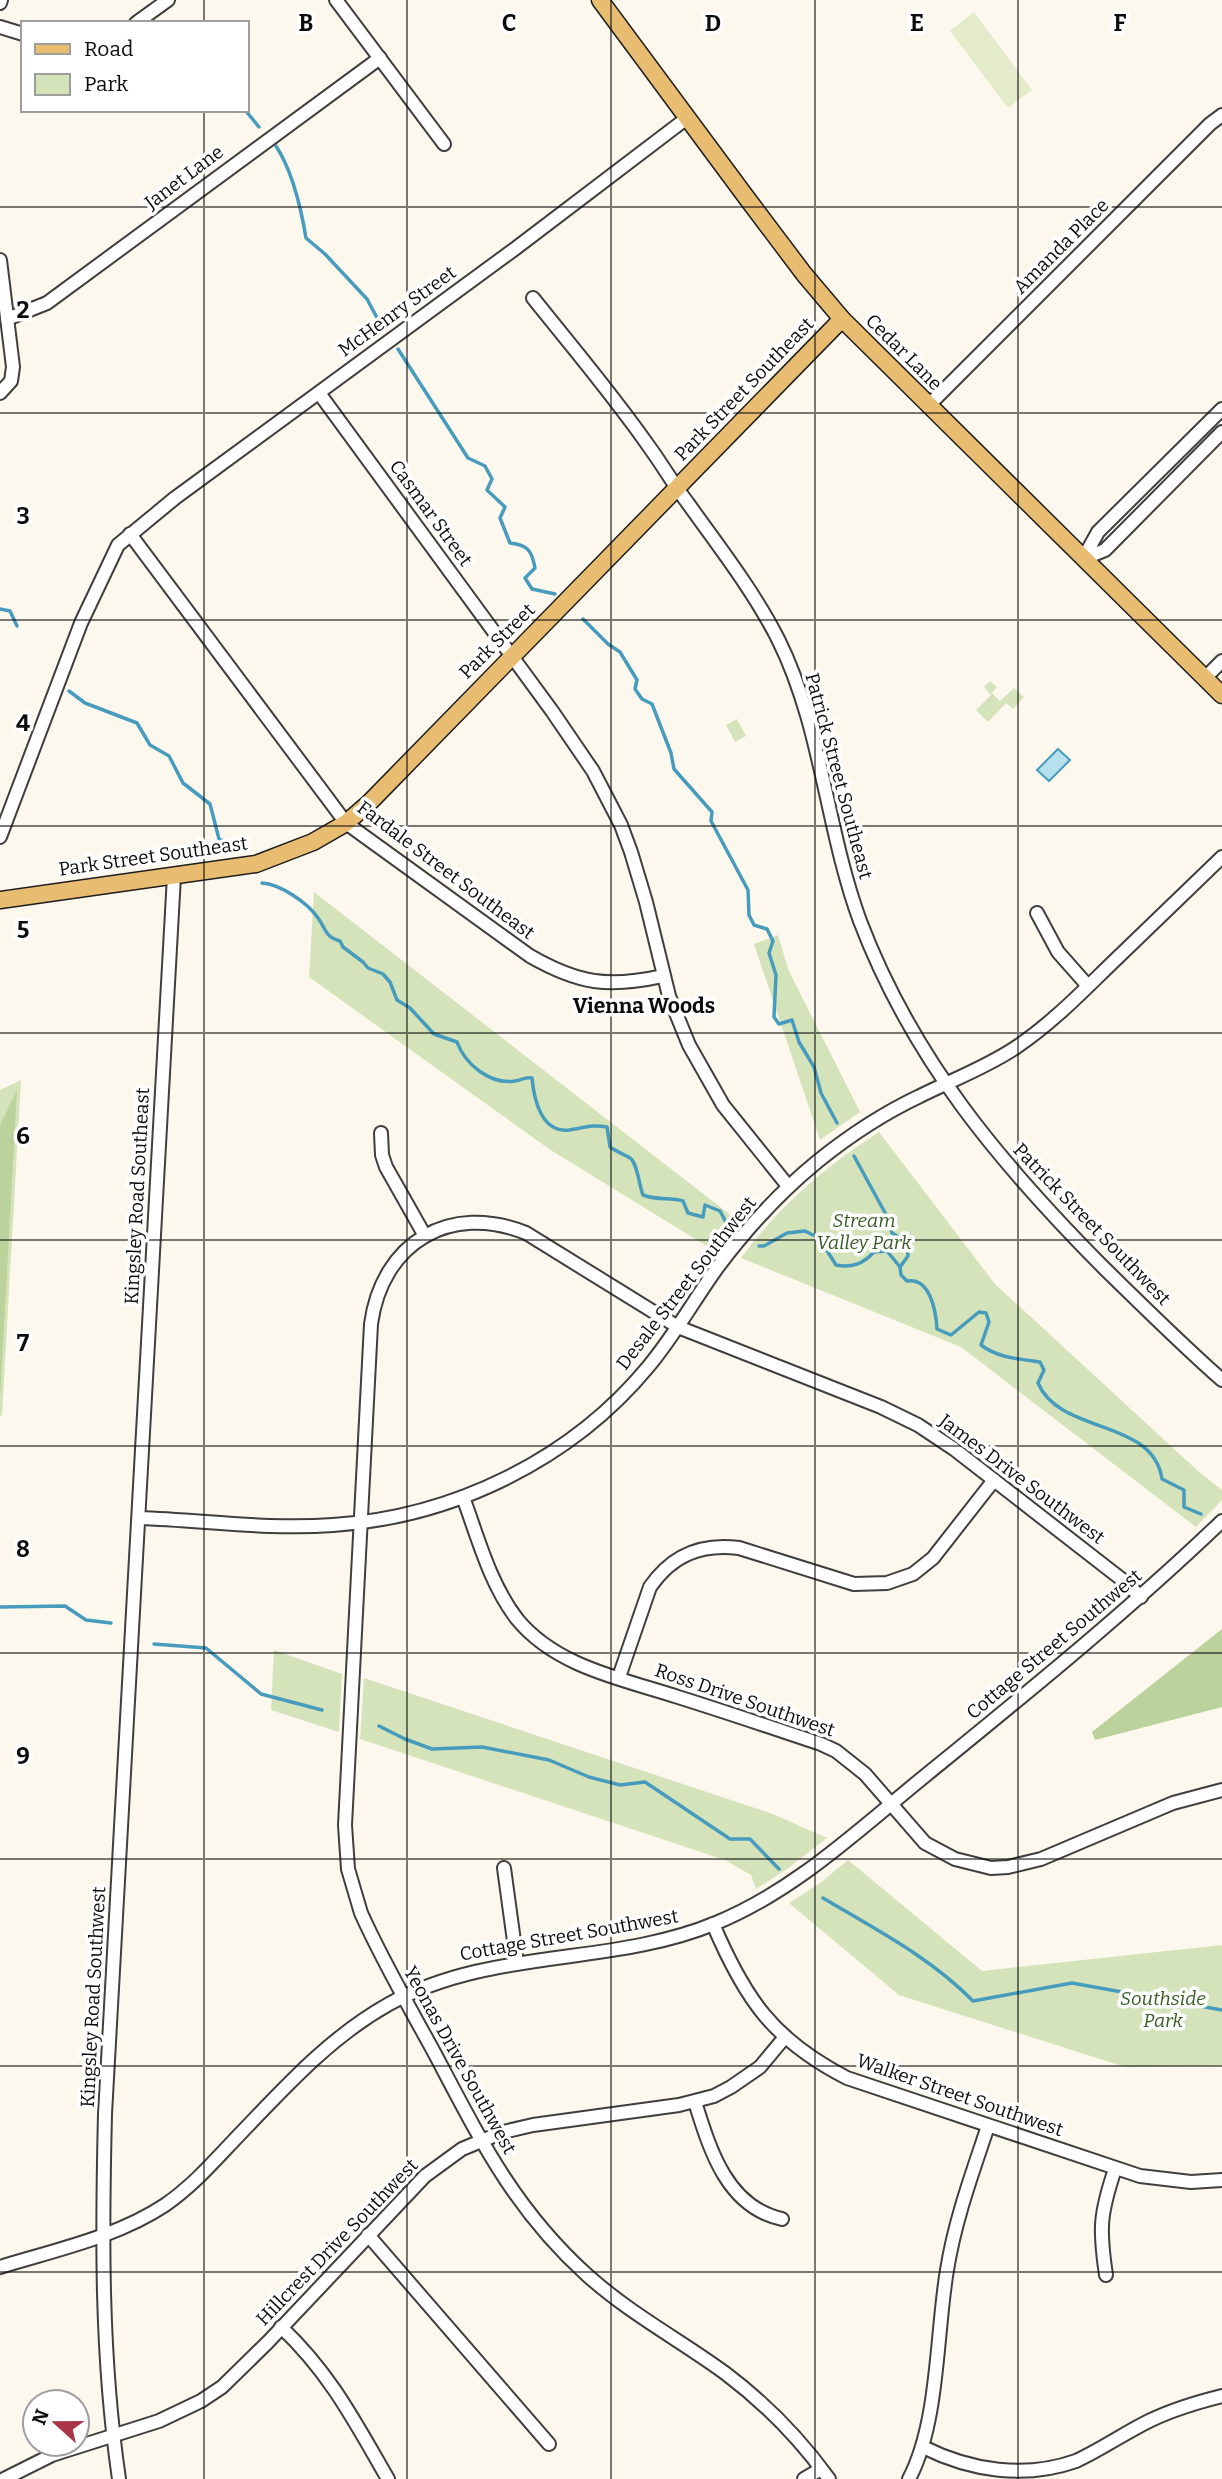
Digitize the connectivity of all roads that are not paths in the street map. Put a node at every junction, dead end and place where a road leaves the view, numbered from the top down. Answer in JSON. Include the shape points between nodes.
{"nodes":[{"id":1,"x":167,"y":0,"type":"edge"},
{"id":2,"x":336,"y":0,"type":"edge"},
{"id":3,"x":600,"y":0,"type":"edge"},
{"id":4,"x":139,"y":21,"type":"edge"},
{"id":5,"x":0,"y":27,"type":"edge"},
{"id":6,"x":21,"y":33,"type":"edge"},
{"id":7,"x":380,"y":58,"type":"junction"},
{"id":8,"x":1222,"y":115,"type":"edge"},
{"id":9,"x":687,"y":118,"type":"junction"},
{"id":10,"x":444,"y":144,"type":"dead end"},
{"id":11,"x":0,"y":260,"type":"edge"},
{"id":12,"x":533,"y":298,"type":"dead end"},
{"id":13,"x":7,"y":319,"type":"junction"},
{"id":14,"x":842,"y":319,"type":"junction"},
{"id":15,"x":4,"y":390,"type":"edge"},
{"id":16,"x":319,"y":393,"type":"junction"},
{"id":17,"x":928,"y":406,"type":"junction"},
{"id":18,"x":1222,"y":409,"type":"edge"},
{"id":19,"x":1222,"y":432,"type":"edge"},
{"id":20,"x":677,"y":488,"type":"junction"},
{"id":21,"x":131,"y":534,"type":"junction"},
{"id":22,"x":1083,"y":559,"type":"junction"},
{"id":23,"x":512,"y":656,"type":"junction"},
{"id":24,"x":1222,"y":662,"type":"edge"},
{"id":25,"x":1205,"y":678,"type":"junction"},
{"id":26,"x":1222,"y":695,"type":"edge"},
{"id":27,"x":346,"y":823,"type":"junction"},
{"id":28,"x":0,"y":837,"type":"edge"},
{"id":29,"x":1222,"y":857,"type":"edge"},
{"id":30,"x":174,"y":876,"type":"junction"},
{"id":31,"x":0,"y":900,"type":"edge"},
{"id":32,"x":1037,"y":913,"type":"dead end"},
{"id":33,"x":663,"y":976,"type":"junction"},
{"id":34,"x":1088,"y":986,"type":"junction"},
{"id":35,"x":945,"y":1085,"type":"junction"},
{"id":36,"x":380,"y":1133,"type":"dead end"},
{"id":37,"x":788,"y":1186,"type":"junction"},
{"id":38,"x":425,"y":1236,"type":"junction"},
{"id":39,"x":678,"y":1327,"type":"junction"},
{"id":40,"x":1222,"y":1380,"type":"edge"},
{"id":41,"x":994,"y":1479,"type":"junction"},
{"id":42,"x":463,"y":1497,"type":"junction"},
{"id":43,"x":139,"y":1518,"type":"junction"},
{"id":44,"x":1222,"y":1521,"type":"edge"},
{"id":45,"x":361,"y":1522,"type":"junction"},
{"id":46,"x":1141,"y":1597,"type":"junction"},
{"id":47,"x":619,"y":1677,"type":"junction"},
{"id":48,"x":1222,"y":1790,"type":"edge"},
{"id":49,"x":891,"y":1804,"type":"junction"},
{"id":50,"x":503,"y":1868,"type":"dead end"},
{"id":51,"x":713,"y":1924,"type":"junction"},
{"id":52,"x":517,"y":1963,"type":"junction"},
{"id":53,"x":404,"y":1997,"type":"junction"},
{"id":54,"x":785,"y":2037,"type":"junction"},
{"id":55,"x":695,"y":2102,"type":"junction"},
{"id":56,"x":988,"y":2126,"type":"junction"},
{"id":57,"x":481,"y":2140,"type":"junction"},
{"id":58,"x":1115,"y":2169,"type":"junction"},
{"id":59,"x":1222,"y":2180,"type":"edge"},
{"id":60,"x":782,"y":2219,"type":"dead end"},
{"id":61,"x":102,"y":2234,"type":"junction"},
{"id":62,"x":368,"y":2235,"type":"junction"},
{"id":63,"x":0,"y":2267,"type":"edge"},
{"id":64,"x":1106,"y":2275,"type":"dead end"},
{"id":65,"x":281,"y":2327,"type":"junction"},
{"id":66,"x":1222,"y":2396,"type":"edge"},
{"id":67,"x":113,"y":2435,"type":"junction"},
{"id":68,"x":549,"y":2444,"type":"dead end"},
{"id":69,"x":923,"y":2447,"type":"junction"},
{"id":70,"x":825,"y":2474,"type":"edge"},
{"id":71,"x":386,"y":2478,"type":"edge"},
{"id":72,"x":4,"y":2479,"type":"edge"},
{"id":73,"x":119,"y":2479,"type":"edge"},
{"id":74,"x":804,"y":2479,"type":"edge"},
{"id":75,"x":909,"y":2479,"type":"edge"}],
"edges":[{"from":1,"to":4,"type":"street"},
{"from":2,"to":7,"type":"street"},
{"from":3,"to":9,"type":"main road","name":"Cedar Lane"},
{"from":5,"to":6,"type":"street"},
{"from":7,"to":10,"type":"street"},
{"from":7,"to":13,"type":"street","name":"Janet Lane","via":[[47,303]]},
{"from":8,"to":17,"type":"street","name":"Amanda Place"},
{"from":9,"to":14,"type":"main road","name":"Cedar Lane"},
{"from":9,"to":16,"type":"street","name":"McHenry Street"},
{"from":11,"to":13,"type":"street"},
{"from":12,"to":20,"type":"street","name":"Patrick Street Southeast","via":[[624,412]]},
{"from":13,"to":15,"type":"street","via":[[13,367]]},
{"from":14,"to":17,"type":"main road","name":"Cedar Lane"},
{"from":14,"to":20,"type":"main road","name":"Park Street Southeast"},
{"from":16,"to":21,"type":"street","name":"McHenry Street"},
{"from":16,"to":23,"type":"street","name":"Casmar Street"},
{"from":17,"to":22,"type":"main road","name":"Cedar Lane"},
{"from":18,"to":22,"type":"street","via":[[1098,532]]},
{"from":19,"to":22,"type":"street","via":[[1105,550]]},
{"from":20,"to":23,"type":"main road","name":"Park Street"},
{"from":20,"to":35,"type":"street","name":"Patrick Street Southeast","via":[[742,578],[781,647],[810,727],[835,839],[860,922],[902,1014]]},
{"from":21,"to":27,"type":"street","name":"Fardale Street Southeast"},
{"from":21,"to":28,"type":"street","name":"McHenry Street","via":[[112,554],[94,592]]},
{"from":22,"to":25,"type":"main road","name":"Cedar Lane"},
{"from":23,"to":27,"type":"main road","name":"Park Street","via":[[392,782]]},
{"from":23,"to":33,"type":"street","name":"Casmar Street","via":[[607,794],[631,852]]},
{"from":24,"to":25,"type":"street"},
{"from":25,"to":26,"type":"main road","name":"Cedar Lane"},
{"from":27,"to":30,"type":"main road","name":"Park Street Southeast","via":[[291,852],[256,864]]},
{"from":27,"to":33,"type":"street","name":"Fardale Street Southeast","via":[[548,967],[605,983]]},
{"from":29,"to":34,"type":"street","name":"Desale Street Southwest"},
{"from":30,"to":31,"type":"main road","name":"Park Street Southeast"},
{"from":30,"to":43,"type":"street","name":"Kingsley Road Southeast"},
{"from":32,"to":34,"type":"street","via":[[1058,952]]},
{"from":33,"to":37,"type":"street","name":"Casmar Street","via":[[707,1080],[735,1123]]},
{"from":34,"to":35,"type":"street","name":"Desale Street Southwest","via":[[1017,1046]]},
{"from":35,"to":37,"type":"street","name":"Desale Street Southwest","via":[[857,1132]]},
{"from":35,"to":40,"type":"street","name":"Patrick Street Southwest","via":[[1002,1159],[1066,1229]]},
{"from":36,"to":38,"type":"street","via":[[386,1167]]},
{"from":37,"to":39,"type":"street","name":"Desale Street Southwest","via":[[744,1234]]},
{"from":38,"to":39,"type":"street","name":"James Drive Southwest","via":[[463,1223],[511,1227]]},
{"from":38,"to":45,"type":"street","name":"Yeonas Drive Southwest","via":[[395,1261],[374,1308]]},
{"from":39,"to":41,"type":"street","name":"James Drive Southwest","via":[[881,1407],[940,1439]]},
{"from":39,"to":42,"type":"street","name":"Desale Street Southwest","via":[[631,1386],[584,1429],[528,1467]]},
{"from":41,"to":46,"type":"street","name":"James Drive Southwest"},
{"from":41,"to":47,"type":"street","via":[[933,1558],[913,1574],[887,1583],[854,1584],[732,1547],[711,1546],[678,1558],[650,1587]]},
{"from":42,"to":45,"type":"street","name":"Desale Street Southwest","via":[[413,1513]]},
{"from":42,"to":47,"type":"street","name":"Ross Drive Southwest","via":[[498,1588],[519,1621],[565,1658]]},
{"from":43,"to":45,"type":"street","name":"Desale Street Southwest","via":[[299,1526]]},
{"from":43,"to":61,"type":"street","name":"Kingsley Road Southwest"},
{"from":44,"to":46,"type":"street","name":"Cottage Street Southwest"},
{"from":45,"to":53,"type":"street","name":"Yeonas Drive Southwest","via":[[345,1847],[361,1913]]},
{"from":46,"to":49,"type":"street","name":"Cottage Street Southwest"},
{"from":47,"to":49,"type":"street","name":"Ross Drive Southwest","via":[[821,1744],[852,1762]]},
{"from":48,"to":49,"type":"street","name":"Ross Drive Southwest","via":[[1173,1802],[1041,1860],[1008,1867],[972,1865],[940,1852],[916,1834]]},
{"from":49,"to":51,"type":"street","name":"Cottage Street Southwest","via":[[791,1883]]},
{"from":50,"to":52,"type":"street"},
{"from":51,"to":52,"type":"street","name":"Cottage Street Southwest","via":[[661,1941]]},
{"from":51,"to":54,"type":"street","name":"Walker Street Southwest","via":[[740,1983]]},
{"from":52,"to":53,"type":"street","name":"Cottage Street Southwest","via":[[456,1975]]},
{"from":53,"to":57,"type":"street","name":"Yeonas Drive Southwest"},
{"from":53,"to":61,"type":"street","name":"Cottage Street Southwest","via":[[327,2046],[187,2188],[143,2218]]},
{"from":54,"to":55,"type":"street","name":"Hillcrest Drive Southwest","via":[[746,2078]]},
{"from":54,"to":56,"type":"street","name":"Walker Street Southwest","via":[[847,2078]]},
{"from":55,"to":57,"type":"street","name":"Hillcrest Drive Southwest","via":[[533,2125]]},
{"from":55,"to":60,"type":"street","via":[[730,2185],[757,2211]]},
{"from":56,"to":58,"type":"street","name":"Walker Street Southwest"},
{"from":56,"to":69,"type":"street","via":[[953,2239]]},
{"from":57,"to":62,"type":"street","name":"Hillcrest Drive Southwest","via":[[425,2176]]},
{"from":57,"to":70,"type":"street","name":"Yeonas Drive Southwest","via":[[533,2219],[575,2263],[618,2300],[756,2399]]},
{"from":58,"to":59,"type":"street","name":"Walker Street Southwest","via":[[1166,2181]]},
{"from":58,"to":64,"type":"street","via":[[1101,2220]]},
{"from":61,"to":63,"type":"street","name":"Cottage Street Southwest"},
{"from":61,"to":67,"type":"street","name":"Kingsley Road Southwest"},
{"from":62,"to":65,"type":"street","name":"Hillcrest Drive Southwest"},
{"from":62,"to":68,"type":"street"},
{"from":65,"to":67,"type":"street","name":"Hillcrest Drive Southwest","via":[[241,2371],[201,2401],[159,2421]]},
{"from":65,"to":71,"type":"street","via":[[333,2385]]},
{"from":66,"to":69,"type":"street","via":[[1155,2418],[1078,2460],[1043,2472],[982,2470]]},
{"from":67,"to":72,"type":"street","name":"Hillcrest Drive Southwest","via":[[52,2455]]},
{"from":67,"to":73,"type":"street","name":"Kingsley Road Southwest"},
{"from":69,"to":75,"type":"street"},
{"from":70,"to":74,"type":"street"}]}
